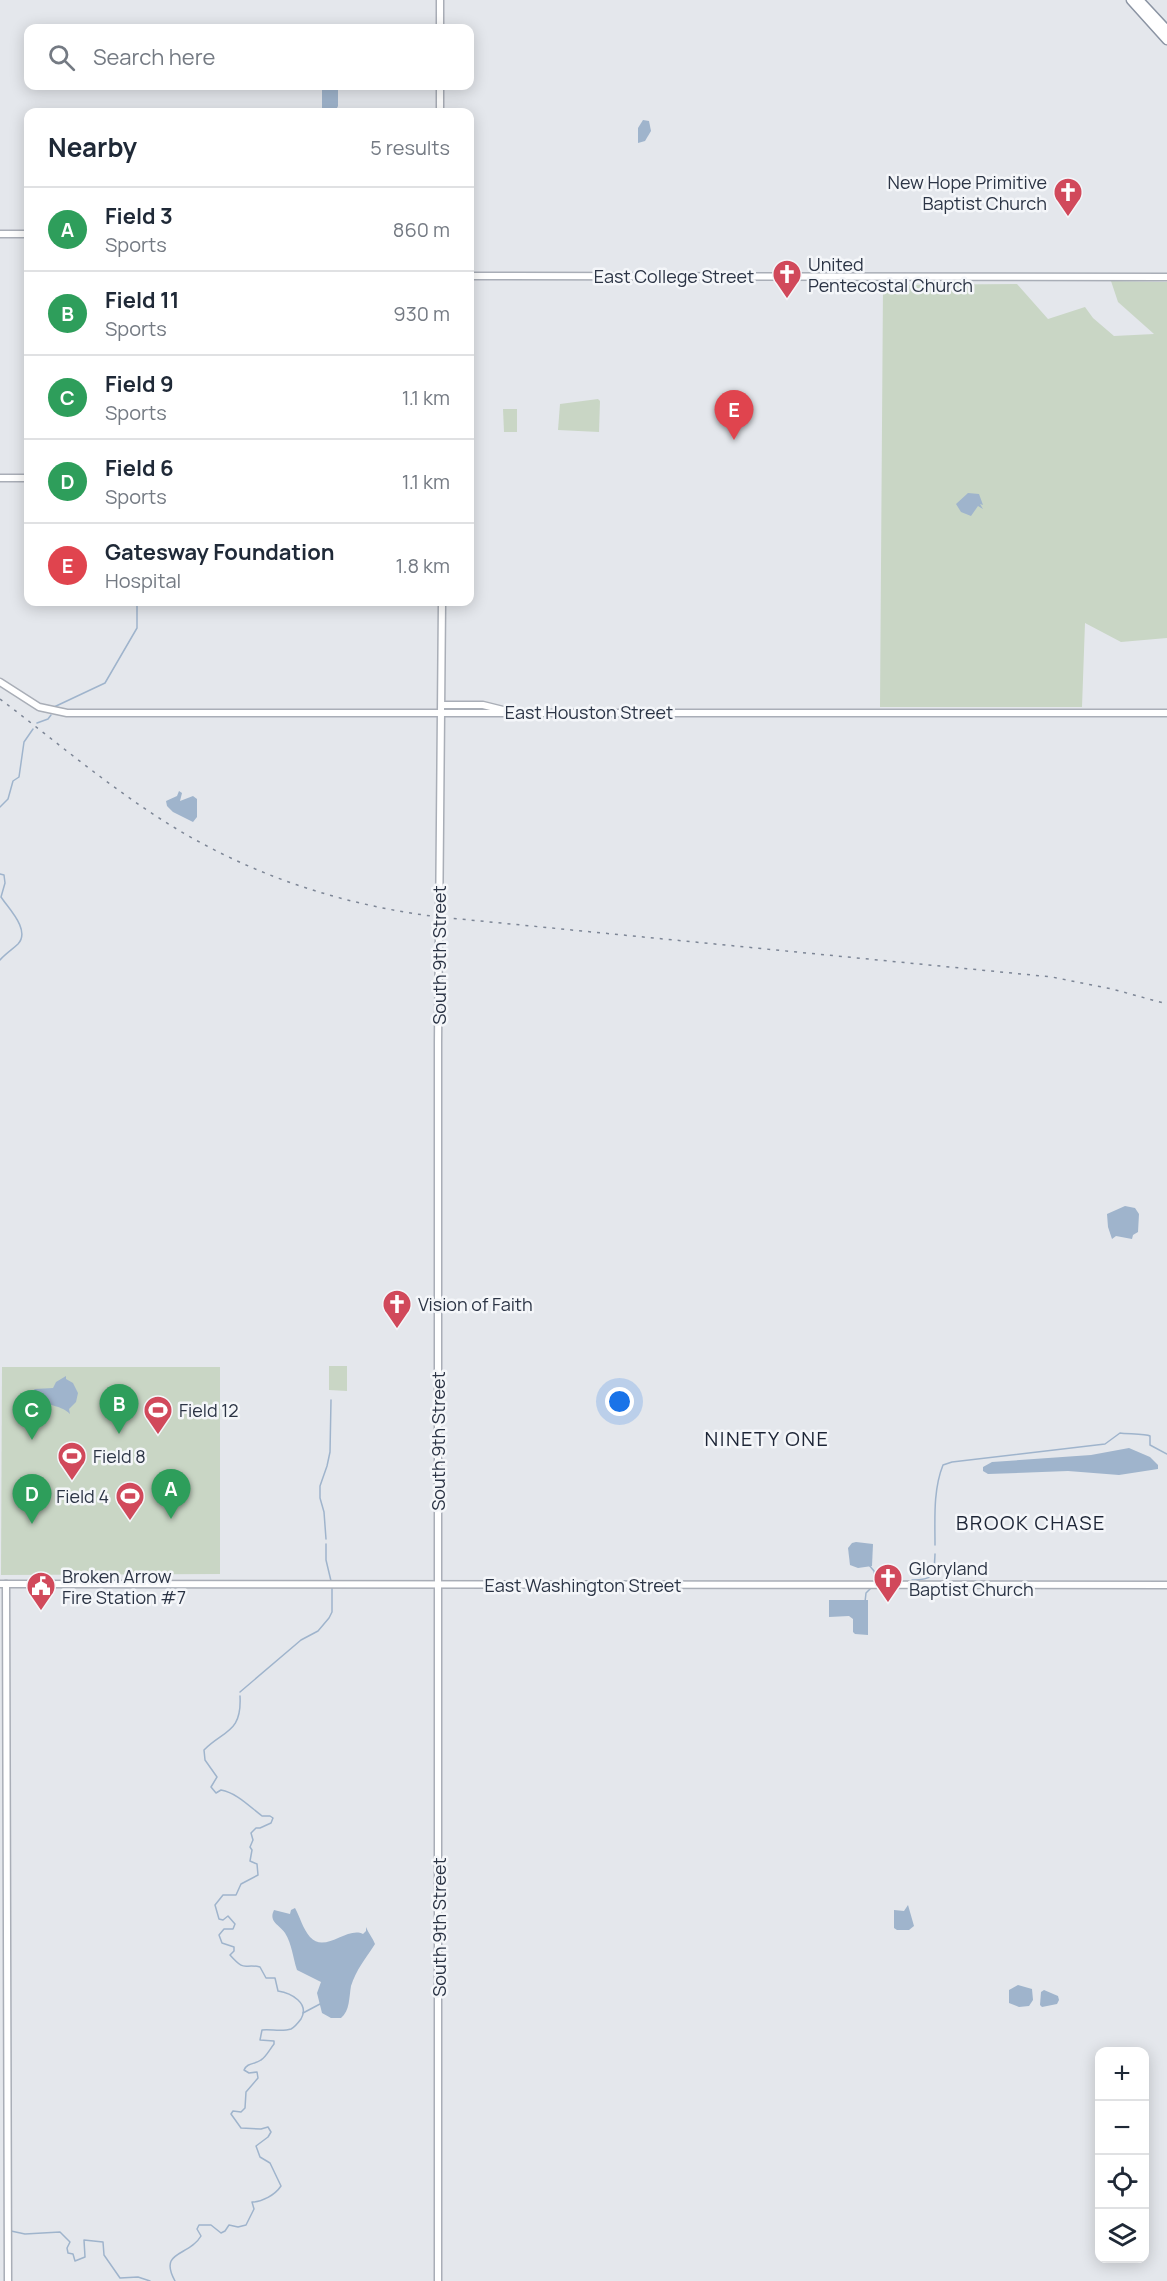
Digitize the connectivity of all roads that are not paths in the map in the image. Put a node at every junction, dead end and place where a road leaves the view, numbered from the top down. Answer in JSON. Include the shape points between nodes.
{"nodes":[{"id":1,"x":440,"y":0,"type":"edge"},
{"id":2,"x":1131,"y":0,"type":"edge"},
{"id":3,"x":1140,"y":0,"type":"edge"},
{"id":4,"x":440,"y":24,"type":"edge"},
{"id":5,"x":1167,"y":30,"type":"edge"},
{"id":6,"x":1167,"y":40,"type":"edge"},
{"id":7,"x":440,"y":90,"type":"edge"},
{"id":8,"x":440,"y":108,"type":"edge"},
{"id":9,"x":0,"y":234,"type":"edge"},
{"id":10,"x":24,"y":234,"type":"edge"},
{"id":11,"x":474,"y":276,"type":"edge"},
{"id":12,"x":1167,"y":277,"type":"edge"},
{"id":13,"x":0,"y":478,"type":"edge"},
{"id":14,"x":24,"y":478,"type":"edge"},
{"id":15,"x":442,"y":606,"type":"edge"},
{"id":16,"x":0,"y":682,"type":"edge"},
{"id":17,"x":442,"y":709,"type":"junction"},
{"id":18,"x":1167,"y":713,"type":"edge"},
{"id":19,"x":3,"y":1584,"type":"edge"},
{"id":20,"x":439,"y":1585,"type":"junction"},
{"id":21,"x":1167,"y":1585,"type":"edge"},
{"id":22,"x":8,"y":2281,"type":"edge"},
{"id":23,"x":438,"y":2281,"type":"edge"}],
"edges":[{"from":1,"to":4,"type":"street"},
{"from":2,"to":6,"type":"highway"},
{"from":3,"to":5,"type":"highway"},
{"from":7,"to":8,"type":"street"},
{"from":9,"to":10,"type":"street"},
{"from":11,"to":12,"type":"street","name":"East College Street"},
{"from":13,"to":14,"type":"street"},
{"from":15,"to":17,"type":"street","name":"South 9th Street"},
{"from":16,"to":17,"type":"street","name":"East Houston Street","via":[[39,707],[62,712]]},
{"from":17,"to":18,"type":"street","name":"East Houston Street"},
{"from":17,"to":20,"type":"street","name":"South 9th Street"},
{"from":19,"to":20,"type":"street","name":"East Washington Street"},
{"from":19,"to":22,"type":"street"},
{"from":20,"to":21,"type":"street","name":"East Washington Street"},
{"from":20,"to":23,"type":"street","name":"South 9th Street"}]}
